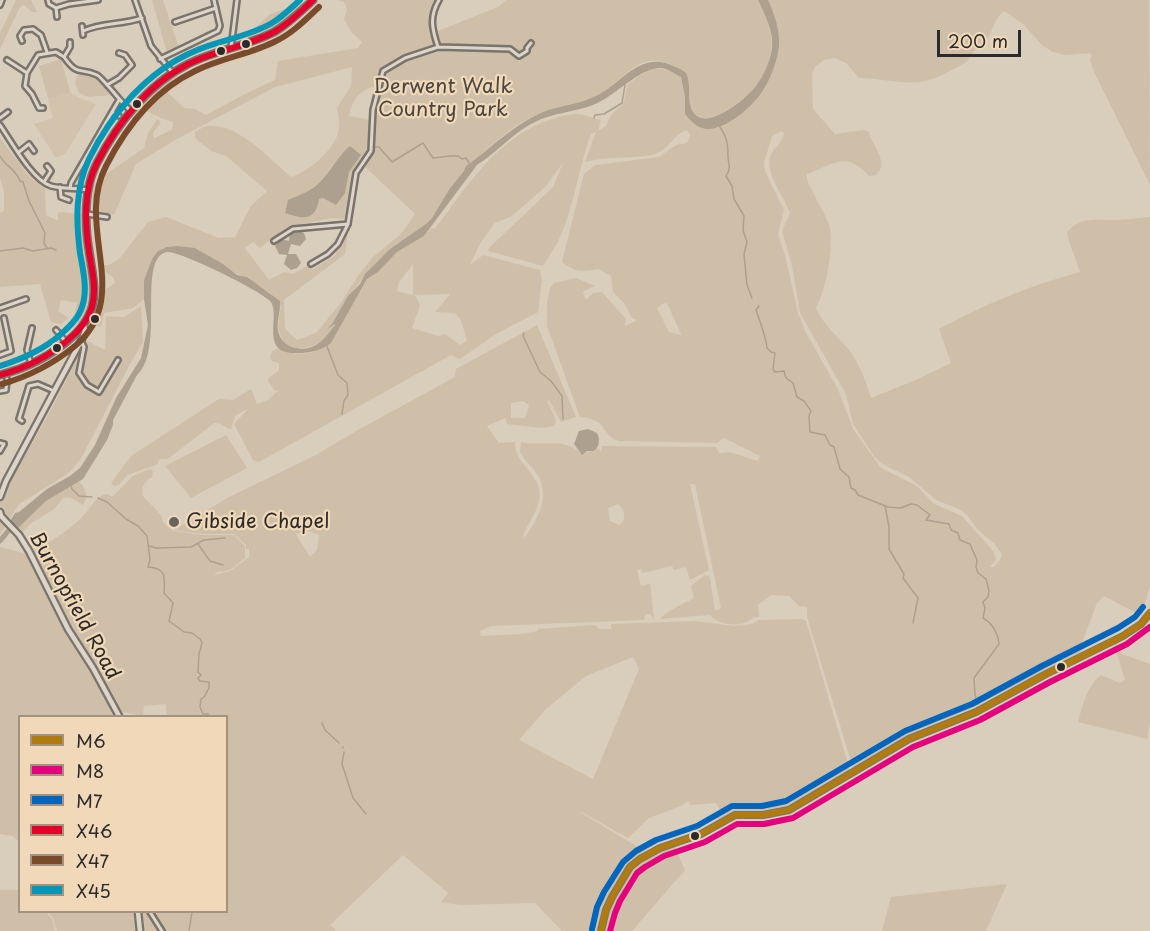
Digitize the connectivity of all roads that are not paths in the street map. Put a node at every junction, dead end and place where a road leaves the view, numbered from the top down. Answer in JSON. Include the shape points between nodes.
{"nodes":[{"id":1,"x":2,"y":0,"type":"edge"},
{"id":2,"x":48,"y":0,"type":"edge"},
{"id":3,"x":98,"y":0,"type":"edge"},
{"id":4,"x":135,"y":0,"type":"edge"},
{"id":5,"x":214,"y":0,"type":"edge"},
{"id":6,"x":237,"y":0,"type":"edge"},
{"id":7,"x":313,"y":0,"type":"edge"},
{"id":8,"x":439,"y":0,"type":"edge"},
{"id":9,"x":0,"y":5,"type":"edge"},
{"id":10,"x":56,"y":8,"type":"junction"},
{"id":11,"x":216,"y":8,"type":"junction"},
{"id":12,"x":57,"y":17,"type":"dead end"},
{"id":13,"x":141,"y":18,"type":"junction"},
{"id":14,"x":175,"y":22,"type":"dead end"},
{"id":15,"x":83,"y":31,"type":"dead end"},
{"id":16,"x":22,"y":41,"type":"dead end"},
{"id":17,"x":70,"y":42,"type":"dead end"},
{"id":18,"x":531,"y":43,"type":"dead end"},
{"id":19,"x":437,"y":46,"type":"junction"},
{"id":20,"x":231,"y":48,"type":"junction"},
{"id":21,"x":47,"y":52,"type":"junction"},
{"id":22,"x":119,"y":53,"type":"dead end"},
{"id":23,"x":64,"y":57,"type":"junction"},
{"id":24,"x":160,"y":59,"type":"junction"},
{"id":25,"x":7,"y":60,"type":"dead end"},
{"id":26,"x":27,"y":73,"type":"junction"},
{"id":27,"x":172,"y":73,"type":"junction"},
{"id":28,"x":107,"y":85,"type":"junction"},
{"id":29,"x":118,"y":100,"type":"junction"},
{"id":30,"x":43,"y":108,"type":"dead end"},
{"id":31,"x":130,"y":111,"type":"junction"},
{"id":32,"x":8,"y":112,"type":"dead end"},
{"id":33,"x":112,"y":112,"type":"junction"},
{"id":34,"x":119,"y":116,"type":"dead end"},
{"id":35,"x":0,"y":117,"type":"edge"},
{"id":36,"x":0,"y":125,"type":"edge"},
{"id":37,"x":34,"y":151,"type":"dead end"},
{"id":38,"x":19,"y":152,"type":"junction"},
{"id":39,"x":47,"y":166,"type":"dead end"},
{"id":40,"x":43,"y":182,"type":"junction"},
{"id":41,"x":60,"y":187,"type":"junction"},
{"id":42,"x":70,"y":188,"type":"junction"},
{"id":43,"x":88,"y":190,"type":"junction"},
{"id":44,"x":69,"y":201,"type":"dead end"},
{"id":45,"x":87,"y":214,"type":"junction"},
{"id":46,"x":107,"y":217,"type":"dead end"},
{"id":47,"x":348,"y":224,"type":"junction"},
{"id":48,"x":274,"y":242,"type":"dead end"},
{"id":49,"x":311,"y":264,"type":"dead end"},
{"id":50,"x":26,"y":299,"type":"dead end"},
{"id":51,"x":0,"y":308,"type":"edge"},
{"id":52,"x":4,"y":318,"type":"dead end"},
{"id":53,"x":84,"y":324,"type":"junction"},
{"id":54,"x":32,"y":328,"type":"dead end"},
{"id":55,"x":56,"y":330,"type":"dead end"},
{"id":56,"x":79,"y":330,"type":"junction"},
{"id":57,"x":82,"y":339,"type":"junction"},
{"id":58,"x":66,"y":342,"type":"junction"},
{"id":59,"x":0,"y":355,"type":"edge"},
{"id":60,"x":118,"y":360,"type":"dead end"},
{"id":61,"x":31,"y":364,"type":"junction"},
{"id":62,"x":0,"y":375,"type":"edge"},
{"id":63,"x":8,"y":379,"type":"dead end"},
{"id":64,"x":0,"y":391,"type":"edge"},
{"id":65,"x":55,"y":392,"type":"junction"},
{"id":66,"x":22,"y":420,"type":"dead end"},
{"id":67,"x":0,"y":442,"type":"edge"},
{"id":68,"x":0,"y":451,"type":"edge"},
{"id":69,"x":3,"y":480,"type":"edge"},
{"id":70,"x":0,"y":497,"type":"edge"},
{"id":71,"x":0,"y":512,"type":"edge"},
{"id":72,"x":1150,"y":613,"type":"edge"},
{"id":73,"x":118,"y":715,"type":"edge"},
{"id":74,"x":138,"y":913,"type":"edge"},
{"id":75,"x":151,"y":913,"type":"edge"},
{"id":76,"x":140,"y":931,"type":"edge"},
{"id":77,"x":162,"y":931,"type":"edge"},
{"id":78,"x":601,"y":931,"type":"edge"}],
"edges":[{"from":1,"to":9,"type":"street"},
{"from":2,"to":10,"type":"street"},
{"from":3,"to":10,"type":"street"},
{"from":4,"to":13,"type":"street"},
{"from":5,"to":11,"type":"street"},
{"from":6,"to":20,"type":"street"},
{"from":7,"to":20,"type":"main road","via":[[276,31]]},
{"from":8,"to":19,"type":"street","via":[[431,22]]},
{"from":10,"to":12,"type":"street"},
{"from":11,"to":14,"type":"street"},
{"from":11,"to":24,"type":"street","via":[[218,31]]},
{"from":13,"to":15,"type":"street"},
{"from":13,"to":24,"type":"street"},
{"from":16,"to":21,"type":"street","via":[[18,35],[33,29]]},
{"from":17,"to":23,"type":"street","via":[[72,47]]},
{"from":18,"to":19,"type":"street","via":[[519,56],[510,49]]},
{"from":19,"to":47,"type":"street","via":[[383,71],[372,110],[371,151],[356,173]]},
{"from":20,"to":27,"type":"main road"},
{"from":21,"to":23,"type":"street"},
{"from":21,"to":26,"type":"street","via":[[38,55]]},
{"from":22,"to":28,"type":"street","via":[[132,64]]},
{"from":23,"to":28,"type":"street","via":[[77,71],[96,75]]},
{"from":24,"to":27,"type":"street"},
{"from":25,"to":26,"type":"street"},
{"from":26,"to":30,"type":"street","via":[[25,86],[39,108]]},
{"from":27,"to":31,"type":"main road"},
{"from":28,"to":29,"type":"street"},
{"from":29,"to":31,"type":"street"},
{"from":29,"to":33,"type":"street"},
{"from":31,"to":43,"type":"main road","via":[[97,164]]},
{"from":32,"to":35,"type":"street"},
{"from":33,"to":34,"type":"street"},
{"from":33,"to":42,"type":"street"},
{"from":36,"to":38,"type":"street"},
{"from":37,"to":38,"type":"street","via":[[29,144]]},
{"from":38,"to":40,"type":"street"},
{"from":39,"to":40,"type":"street","via":[[53,171]]},
{"from":40,"to":41,"type":"street"},
{"from":41,"to":42,"type":"street"},
{"from":41,"to":44,"type":"street","via":[[61,197]]},
{"from":42,"to":43,"type":"street"},
{"from":43,"to":45,"type":"main road"},
{"from":45,"to":46,"type":"street"},
{"from":45,"to":53,"type":"main road","via":[[95,291]]},
{"from":47,"to":48,"type":"street","via":[[293,229]]},
{"from":47,"to":49,"type":"street","via":[[338,244]]},
{"from":50,"to":51,"type":"street"},
{"from":52,"to":59,"type":"street","via":[[11,351]]},
{"from":53,"to":56,"type":"main road"},
{"from":53,"to":57,"type":"main road"},
{"from":54,"to":61,"type":"street","via":[[27,350]]},
{"from":55,"to":58,"type":"street"},
{"from":56,"to":57,"type":"main road"},
{"from":56,"to":58,"type":"main road"},
{"from":57,"to":60,"type":"street","via":[[79,373],[87,385],[99,392]]},
{"from":57,"to":65,"type":"main road"},
{"from":58,"to":61,"type":"main road"},
{"from":61,"to":62,"type":"main road"},
{"from":63,"to":64,"type":"street","via":[[6,390]]},
{"from":65,"to":66,"type":"street","via":[[38,384],[29,387],[19,419]]},
{"from":65,"to":69,"type":"main road"},
{"from":67,"to":68,"type":"street","via":[[4,444]]},
{"from":69,"to":70,"type":"main road"},
{"from":71,"to":73,"type":"main road","name":"Burnopfield Road","via":[[44,577],[68,629]]},
{"from":72,"to":78,"type":"street","via":[[1123,636],[975,712],[909,739],[789,810],[735,815],[640,859],[630,867],[612,897]]},
{"from":74,"to":76,"type":"main road"},
{"from":75,"to":77,"type":"street"}]}
